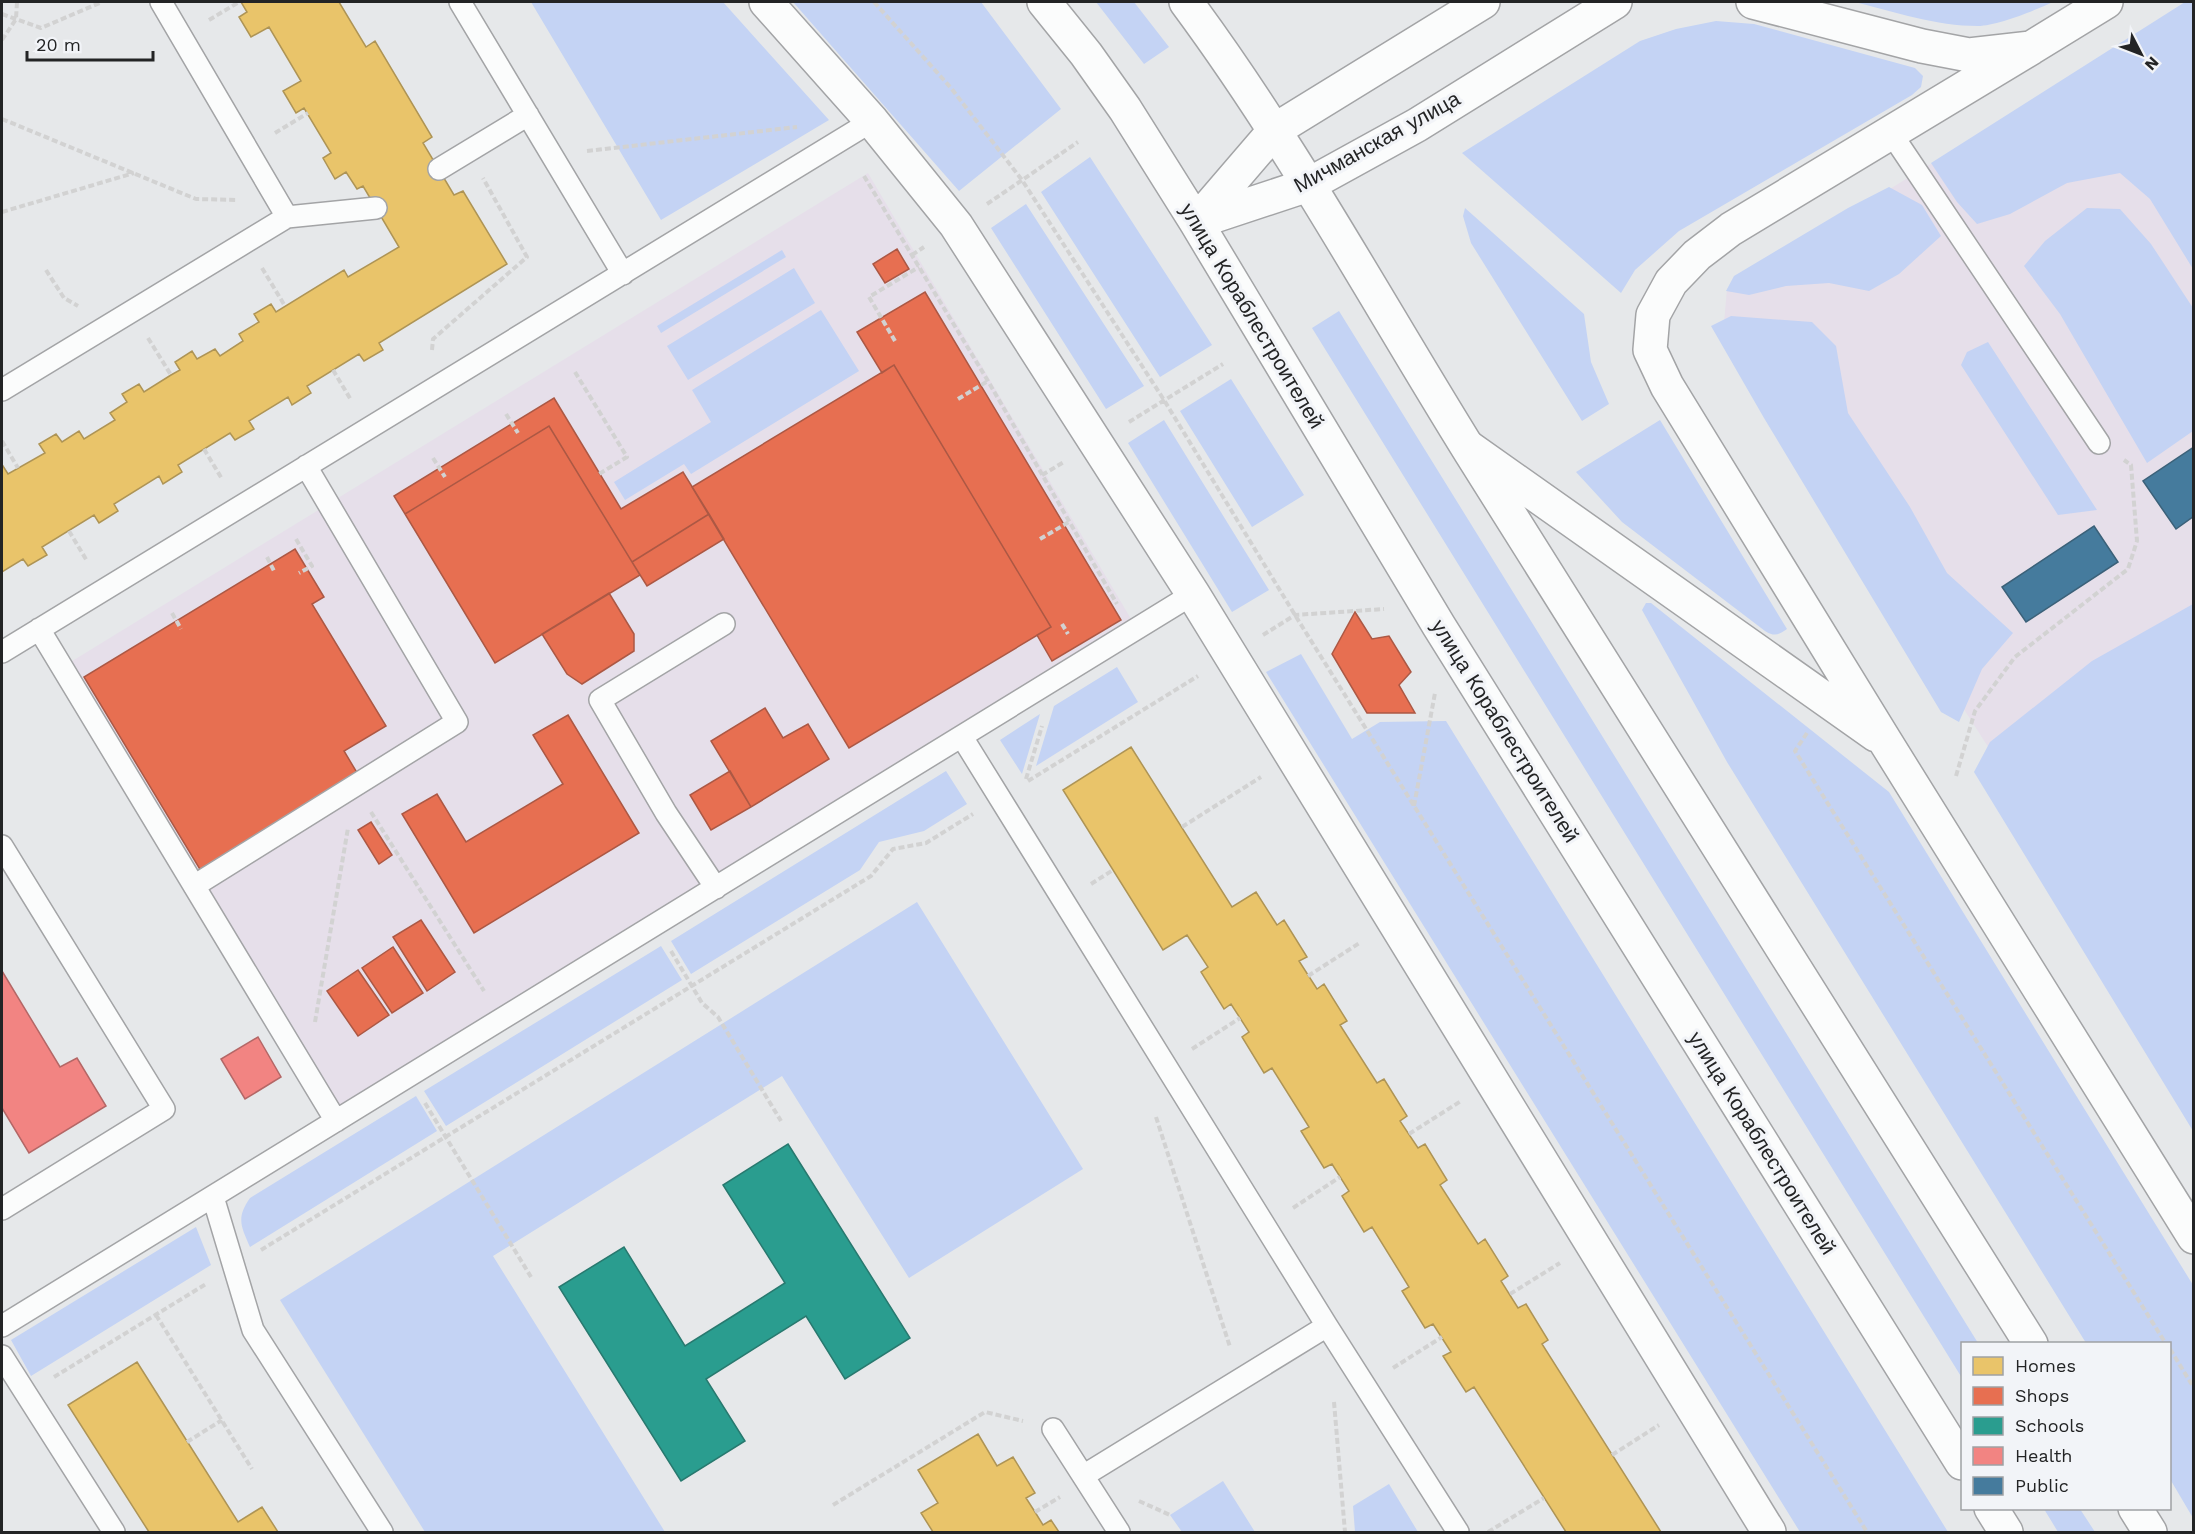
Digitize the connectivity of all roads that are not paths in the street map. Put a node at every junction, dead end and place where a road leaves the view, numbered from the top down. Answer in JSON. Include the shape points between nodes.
{"nodes":[{"id":1,"x":161,"y":2,"type":"edge"},
{"id":2,"x":460,"y":2,"type":"edge"},
{"id":3,"x":765,"y":2,"type":"edge"},
{"id":4,"x":1044,"y":2,"type":"edge"},
{"id":5,"x":1186,"y":2,"type":"edge"},
{"id":6,"x":1483,"y":2,"type":"edge"},
{"id":7,"x":1615,"y":2,"type":"edge"},
{"id":8,"x":1753,"y":2,"type":"edge"},
{"id":9,"x":2106,"y":2,"type":"edge"},
{"id":10,"x":2031,"y":48,"type":"junction"},
{"id":11,"x":528,"y":115,"type":"junction"},
{"id":12,"x":872,"y":121,"type":"junction"},
{"id":13,"x":1275,"y":130,"type":"junction"},
{"id":14,"x":1891,"y":133,"type":"junction"},
{"id":15,"x":439,"y":170,"type":"dead end"},
{"id":16,"x":1308,"y":185,"type":"junction"},
{"id":17,"x":376,"y":208,"type":"dead end"},
{"id":18,"x":282,"y":209,"type":"junction"},
{"id":19,"x":1196,"y":222,"type":"junction"},
{"id":20,"x":622,"y":274,"type":"junction"},
{"id":21,"x":2,"y":390,"type":"edge"},
{"id":22,"x":2099,"y":442,"type":"road end"},
{"id":23,"x":1468,"y":447,"type":"junction"},
{"id":24,"x":306,"y":466,"type":"junction"},
{"id":25,"x":1193,"y":594,"type":"junction"},
{"id":26,"x":724,"y":624,"type":"dead end"},
{"id":27,"x":39,"y":629,"type":"junction"},
{"id":28,"x":2,"y":652,"type":"edge"},
{"id":29,"x":962,"y":736,"type":"junction"},
{"id":30,"x":1885,"y":741,"type":"junction"},
{"id":31,"x":2,"y":846,"type":"edge"},
{"id":32,"x":194,"y":886,"type":"junction"},
{"id":33,"x":716,"y":888,"type":"junction"},
{"id":34,"x":336,"y":1121,"type":"junction"},
{"id":35,"x":213,"y":1197,"type":"junction"},
{"id":36,"x":2,"y":1209,"type":"edge"},
{"id":37,"x":2193,"y":1237,"type":"edge"},
{"id":38,"x":2,"y":1326,"type":"edge"},
{"id":39,"x":1327,"y":1326,"type":"junction"},
{"id":40,"x":2030,"y":1342,"type":"edge"},
{"id":41,"x":2,"y":1356,"type":"edge"},
{"id":42,"x":1053,"y":1429,"type":"road end"},
{"id":43,"x":1961,"y":1461,"type":"edge"},
{"id":44,"x":1083,"y":1476,"type":"junction"},
{"id":45,"x":1992,"y":1510,"type":"edge"},
{"id":46,"x":2136,"y":1510,"type":"edge"},
{"id":47,"x":114,"y":1533,"type":"edge"},
{"id":48,"x":382,"y":1533,"type":"edge"},
{"id":49,"x":1119,"y":1533,"type":"edge"},
{"id":50,"x":1458,"y":1533,"type":"edge"},
{"id":51,"x":1769,"y":1533,"type":"edge"},
{"id":52,"x":2006,"y":1533,"type":"edge"},
{"id":53,"x":2150,"y":1533,"type":"edge"}],
"edges":[{"from":1,"to":18,"type":"lane"},
{"from":2,"to":11,"type":"lane"},
{"from":3,"to":12,"type":"street"},
{"from":4,"to":19,"type":"street","name":"улица Кораблестроителей","via":[[1125,109]]},
{"from":5,"to":13,"type":"street"},
{"from":6,"to":13,"type":"street"},
{"from":7,"to":16,"type":"street","name":"Мичманская улица","via":[[1417,125]]},
{"from":8,"to":10,"type":"street","via":[[1969,55]]},
{"from":9,"to":10,"type":"street"},
{"from":10,"to":14,"type":"street"},
{"from":11,"to":15,"type":"lane"},
{"from":11,"to":20,"type":"lane"},
{"from":12,"to":20,"type":"lane"},
{"from":12,"to":25,"type":"street","via":[[956,225]]},
{"from":13,"to":16,"type":"street"},
{"from":13,"to":19,"type":"street"},
{"from":14,"to":22,"type":"lane"},
{"from":14,"to":30,"type":"street","via":[[1731,229],[1697,255],[1671,282],[1653,315],[1650,350],[1667,386]]},
{"from":16,"to":19,"type":"street","name":"Мичманская улица"},
{"from":16,"to":23,"type":"street"},
{"from":17,"to":18,"type":"lane"},
{"from":18,"to":21,"type":"lane","via":[[246,242]]},
{"from":19,"to":43,"type":"street","name":"улица Кораблестроителей","via":[[1439,626]]},
{"from":20,"to":24,"type":"lane"},
{"from":23,"to":30,"type":"street"},
{"from":23,"to":40,"type":"street"},
{"from":24,"to":27,"type":"lane"},
{"from":24,"to":32,"type":"lane","via":[[457,722]]},
{"from":25,"to":29,"type":"lane"},
{"from":25,"to":51,"type":"street"},
{"from":26,"to":33,"type":"lane","via":[[600,700],[666,813]]},
{"from":27,"to":28,"type":"lane"},
{"from":27,"to":32,"type":"lane"},
{"from":29,"to":33,"type":"lane"},
{"from":29,"to":39,"type":"lane"},
{"from":30,"to":37,"type":"street"},
{"from":31,"to":36,"type":"lane","via":[[164,1109]]},
{"from":32,"to":34,"type":"lane"},
{"from":33,"to":34,"type":"lane"},
{"from":34,"to":35,"type":"lane"},
{"from":35,"to":38,"type":"lane"},
{"from":35,"to":48,"type":"lane","via":[[253,1330]]},
{"from":39,"to":44,"type":"lane"},
{"from":39,"to":50,"type":"lane"},
{"from":41,"to":47,"type":"lane"},
{"from":42,"to":44,"type":"lane"},
{"from":44,"to":49,"type":"lane"},
{"from":45,"to":52,"type":"street"},
{"from":46,"to":53,"type":"street"}]}
